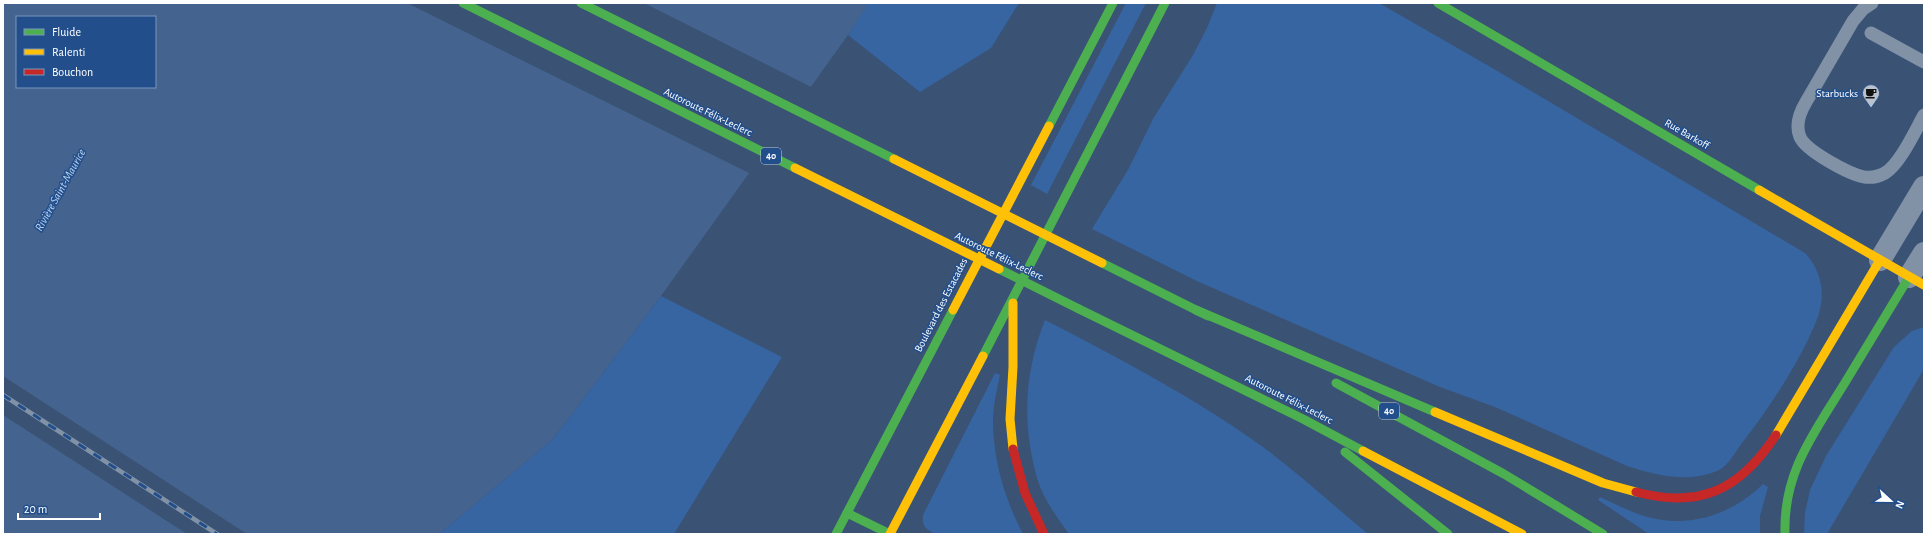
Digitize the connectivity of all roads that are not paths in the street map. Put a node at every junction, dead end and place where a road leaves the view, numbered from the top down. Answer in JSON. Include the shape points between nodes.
{"nodes":[{"id":1,"x":463,"y":3,"type":"edge"},
{"id":2,"x":581,"y":3,"type":"edge"},
{"id":3,"x":1113,"y":3,"type":"edge"},
{"id":4,"x":1166,"y":3,"type":"edge"},
{"id":5,"x":1438,"y":3,"type":"edge"},
{"id":6,"x":1872,"y":3,"type":"edge"},
{"id":7,"x":1871,"y":33,"type":"dead end"},
{"id":8,"x":1924,"y":62,"type":"edge"},
{"id":9,"x":1924,"y":115,"type":"edge"},
{"id":10,"x":1924,"y":188,"type":"edge"},
{"id":11,"x":1924,"y":253,"type":"edge"},
{"id":12,"x":1880,"y":260,"type":"junction"},
{"id":13,"x":1917,"y":281,"type":"edge"},
{"id":14,"x":1013,"y":300,"type":"junction"},
{"id":15,"x":1196,"y":310,"type":"junction"},
{"id":16,"x":1306,"y":368,"type":"dead end"},
{"id":17,"x":1326,"y":378,"type":"dead end"},
{"id":18,"x":1303,"y":419,"type":"junction"},
{"id":19,"x":847,"y":513,"type":"junction"},
{"id":20,"x":836,"y":534,"type":"edge"},
{"id":21,"x":890,"y":534,"type":"edge"},
{"id":22,"x":1044,"y":534,"type":"edge"},
{"id":23,"x":1448,"y":534,"type":"edge"},
{"id":24,"x":1522,"y":534,"type":"edge"},
{"id":25,"x":1603,"y":534,"type":"edge"},
{"id":26,"x":1785,"y":534,"type":"edge"}],
"edges":[{"from":1,"to":18,"type":"main road","name":"Autoroute Félix-Leclerc","number":"40","bridge":true},
{"from":2,"to":15,"type":"main road","bridge":true},
{"from":3,"to":19,"type":"main road","name":"Boulevard des Estacades"},
{"from":4,"to":14,"type":"main road"},
{"from":5,"to":12,"type":"main road","name":"Rue Barkoff"},
{"from":6,"to":9,"type":"lane","via":[[1863,9],[1854,21],[1806,102],[1799,116],[1800,137],[1812,150],[1841,167],[1860,176],[1873,177],[1883,174],[1892,167]]},
{"from":7,"to":8,"type":"lane"},
{"from":10,"to":12,"type":"street"},
{"from":11,"to":13,"type":"street"},
{"from":12,"to":13,"type":"main road","name":"Rue Barkoff"},
{"from":12,"to":15,"type":"main road","via":[[1759,458],[1748,471],[1724,488],[1707,495],[1688,498],[1657,497],[1603,483]]},
{"from":13,"to":26,"type":"main road","via":[[1800,456],[1785,503]]},
{"from":14,"to":21,"type":"main road"},
{"from":14,"to":22,"type":"main road","via":[[1010,417],[1012,446],[1024,490]]},
{"from":15,"to":16,"type":"main road"},
{"from":17,"to":25,"type":"main road","number":"40","via":[[1511,478]]},
{"from":18,"to":23,"type":"main road"},
{"from":18,"to":24,"type":"main road","name":"Autoroute Félix-Leclerc","number":"40"},
{"from":19,"to":20,"type":"main road","name":"Boulevard des Estacades"},
{"from":19,"to":21,"type":"main road"}]}
